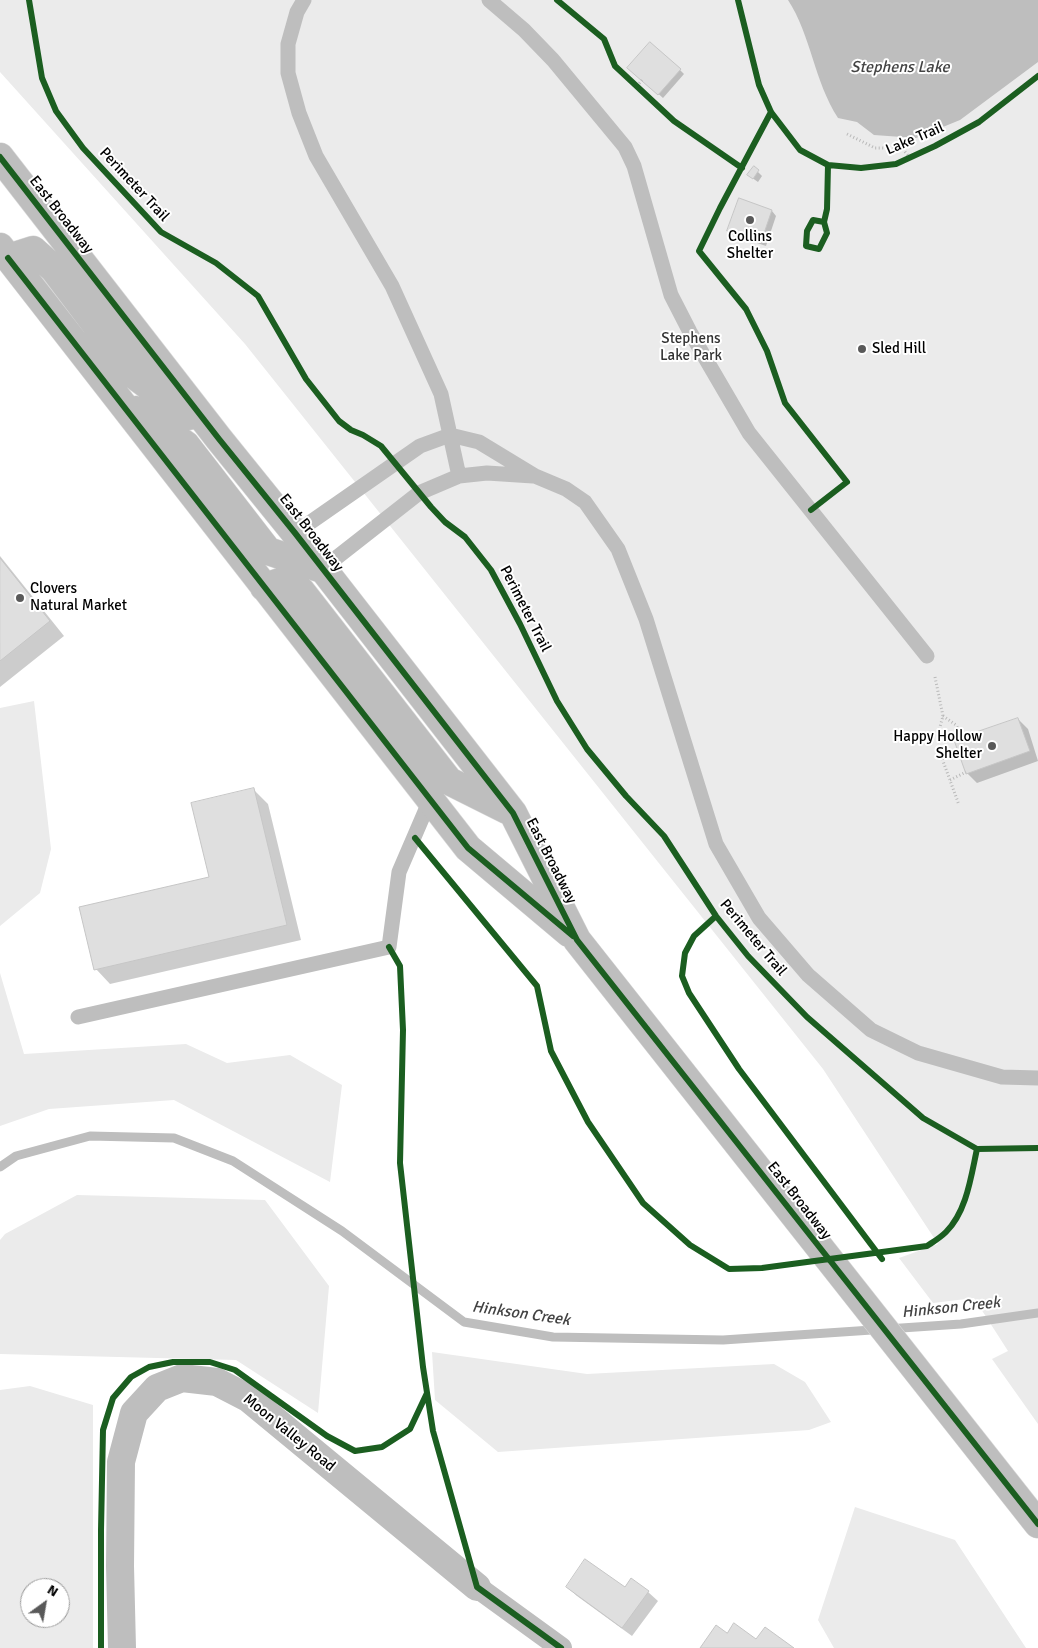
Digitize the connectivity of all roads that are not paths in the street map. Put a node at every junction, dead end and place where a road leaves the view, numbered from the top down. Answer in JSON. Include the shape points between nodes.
{"nodes":[{"id":1,"x":304,"y":0,"type":"edge"},
{"id":2,"x":489,"y":0,"type":"edge"},
{"id":3,"x":0,"y":157,"type":"edge"},
{"id":4,"x":3,"y":257,"type":"edge"},
{"id":5,"x":115,"y":395,"type":"junction"},
{"id":6,"x":450,"y":435,"type":"junction"},
{"id":7,"x":219,"y":439,"type":"junction"},
{"id":8,"x":459,"y":476,"type":"junction"},
{"id":9,"x":535,"y":476,"type":"junction"},
{"id":10,"x":295,"y":534,"type":"junction"},
{"id":11,"x":322,"y":568,"type":"junction"},
{"id":12,"x":264,"y":586,"type":"junction"},
{"id":13,"x":927,"y":656,"type":"dead end"},
{"id":14,"x":430,"y":800,"type":"junction"},
{"id":15,"x":513,"y":813,"type":"junction"},
{"id":16,"x":577,"y":940,"type":"junction"},
{"id":17,"x":78,"y":1017,"type":"dead end"},
{"id":18,"x":1038,"y":1078,"type":"edge"},
{"id":19,"x":1038,"y":1524,"type":"edge"},
{"id":20,"x":477,"y":1587,"type":"joint"},
{"id":21,"x":122,"y":1648,"type":"edge"},
{"id":22,"x":561,"y":1648,"type":"edge"}],
"edges":[{"from":1,"to":6,"type":"lane","via":[[288,44],[288,73],[299,113],[316,156],[392,286],[440,394]]},
{"from":2,"to":13,"type":"lane","via":[[553,60],[625,147],[634,166],[671,295],[749,433]]},
{"from":3,"to":7,"type":"main road","name":"East Broadway"},
{"from":4,"to":5,"type":"main road","name":"East Broadway"},
{"from":4,"to":7,"type":"main road","via":[[33,250],[54,269],[134,375]]},
{"from":5,"to":11,"type":"main road","via":[[186,445],[268,551]]},
{"from":5,"to":12,"type":"main road","name":"East Broadway"},
{"from":6,"to":8,"type":"lane"},
{"from":6,"to":9,"type":"lane","via":[[479,442]]},
{"from":6,"to":10,"type":"lane","via":[[420,446]]},
{"from":7,"to":10,"type":"main road","name":"East Broadway"},
{"from":8,"to":9,"type":"lane","via":[[487,473]]},
{"from":8,"to":11,"type":"lane","via":[[419,493]]},
{"from":9,"to":18,"type":"lane","via":[[566,489],[585,502],[618,549],[646,619],[716,844],[759,918],[808,975],[871,1030],[918,1053],[1002,1077]]},
{"from":10,"to":11,"type":"main road","name":"East Broadway"},
{"from":11,"to":15,"type":"main road","name":"East Broadway"},
{"from":12,"to":14,"type":"main road","name":"East Broadway"},
{"from":12,"to":15,"type":"main road","via":[[286,580],[301,591],[449,781]]},
{"from":14,"to":16,"type":"main road","name":"East Broadway","via":[[468,848]]},
{"from":14,"to":17,"type":"lane","via":[[399,872],[388,947]]},
{"from":15,"to":16,"type":"main road","name":"East Broadway"},
{"from":16,"to":19,"type":"main road","name":"East Broadway"},
{"from":20,"to":21,"type":"main road","name":"Moon Valley Road","via":[[248,1398],[217,1382],[182,1378],[157,1388],[134,1413],[121,1462]]},
{"from":20,"to":22,"type":"street"}]}
